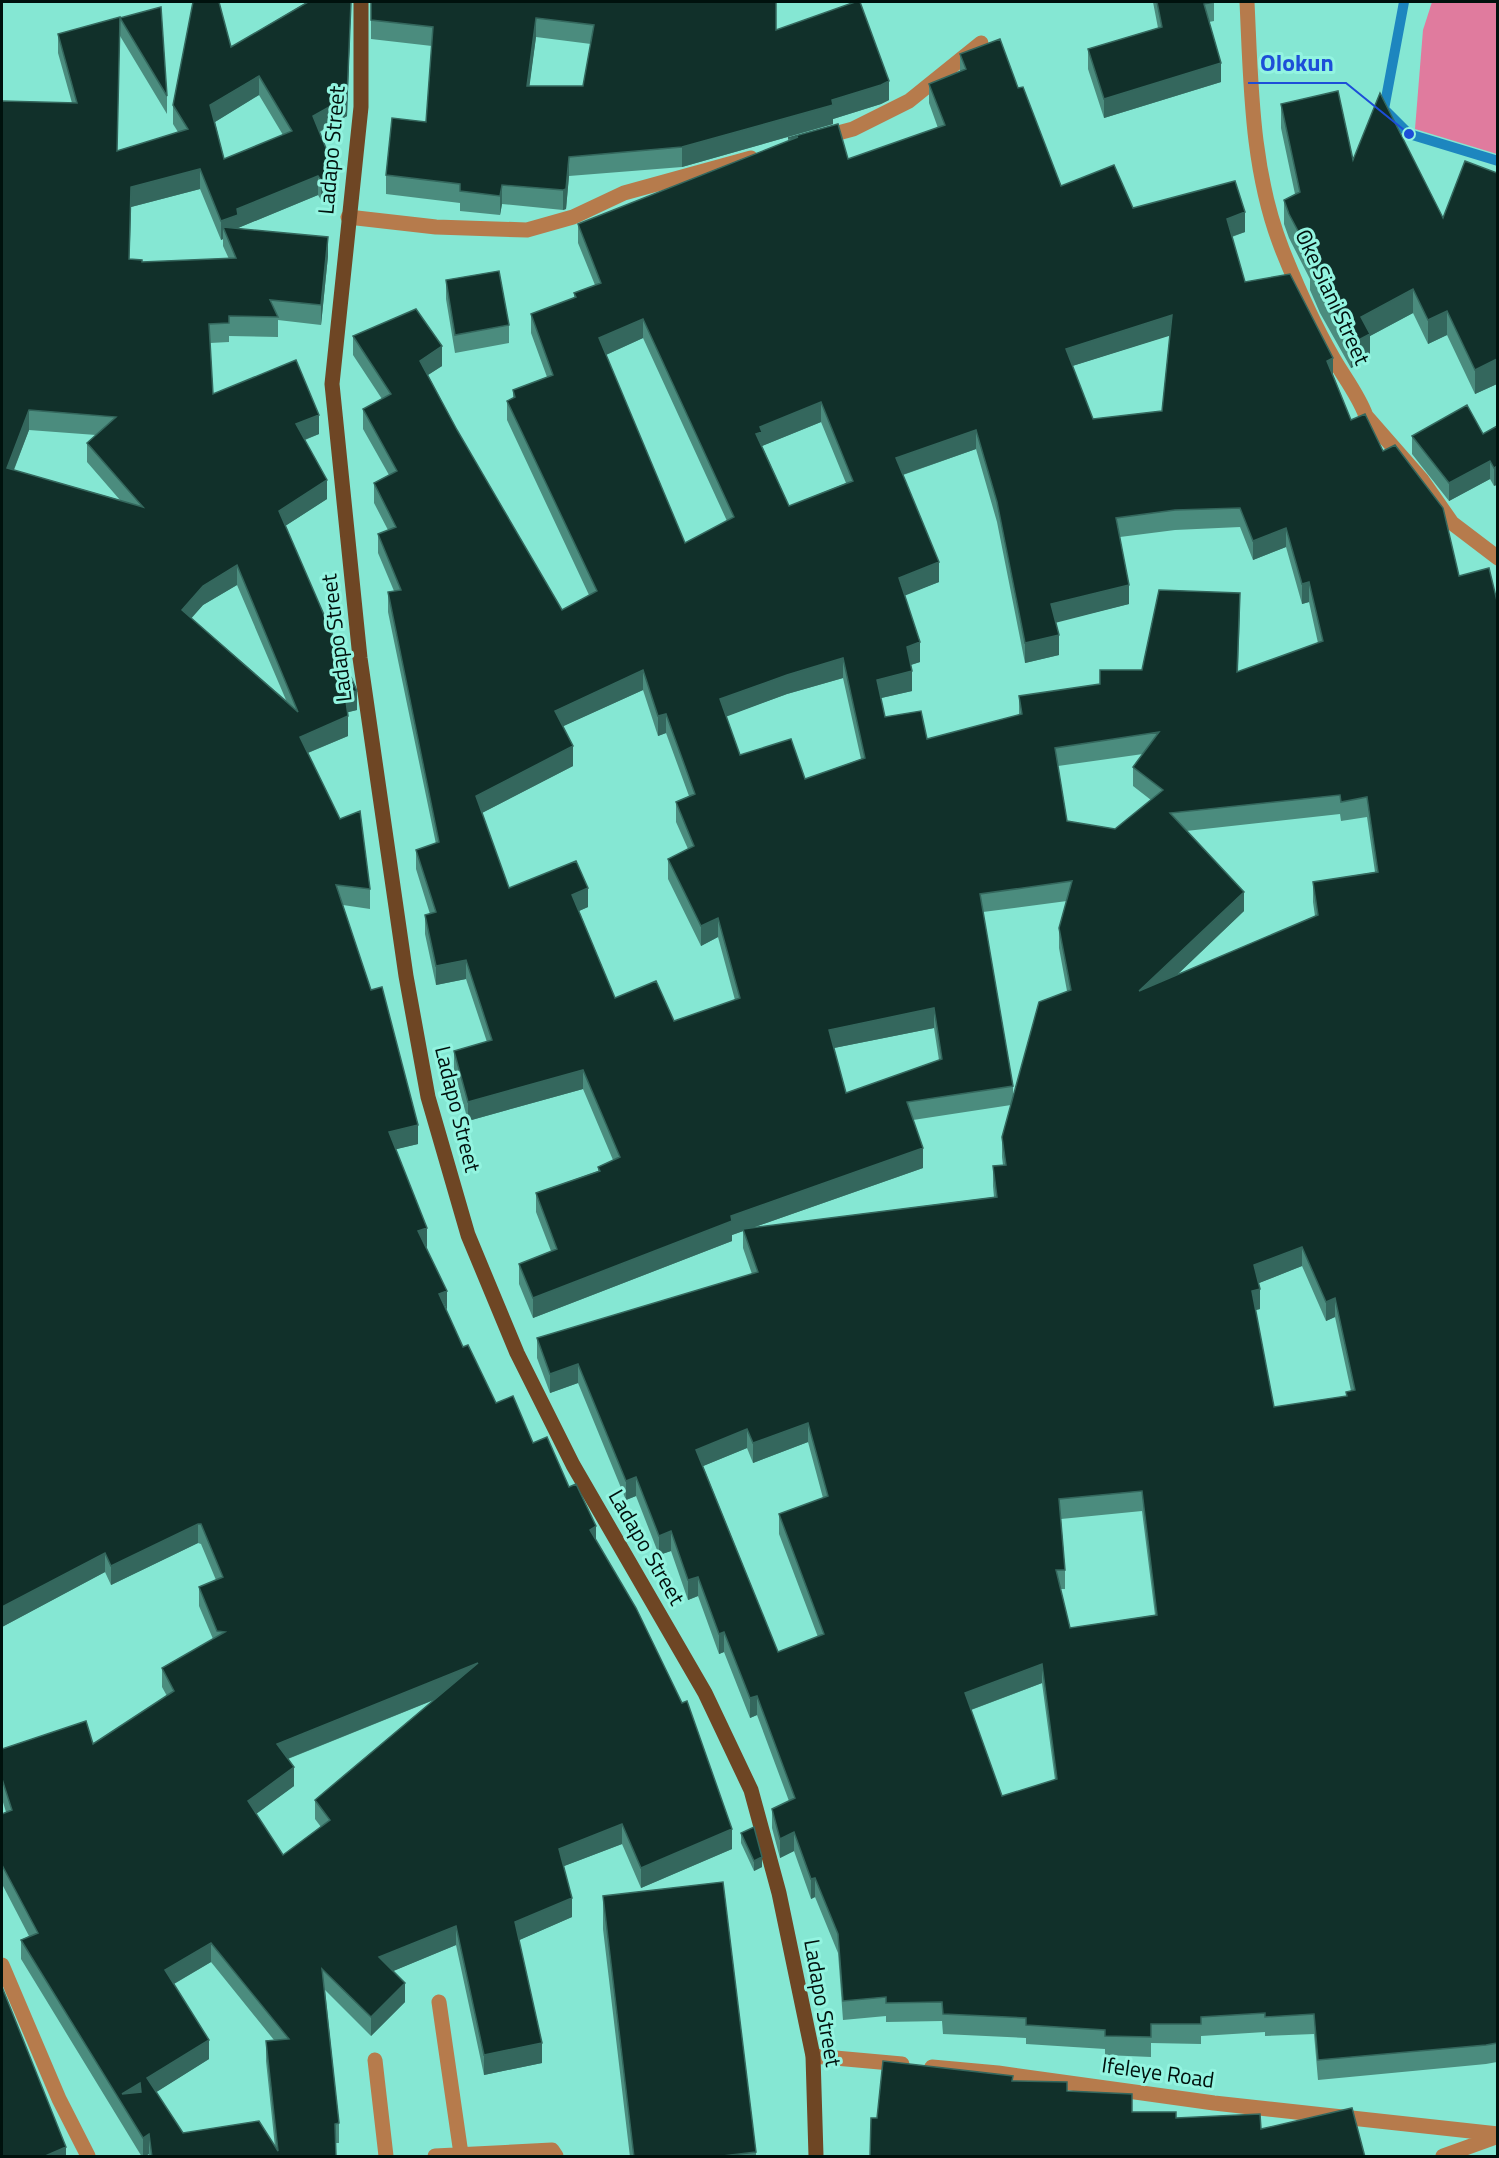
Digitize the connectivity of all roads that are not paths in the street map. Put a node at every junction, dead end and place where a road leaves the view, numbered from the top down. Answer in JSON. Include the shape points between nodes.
{"nodes":[{"id":1,"x":361,"y":2,"type":"edge"},
{"id":2,"x":1247,"y":2,"type":"edge"},
{"id":3,"x":981,"y":43,"type":"edge"},
{"id":4,"x":811,"y":141,"type":"edge"},
{"id":5,"x":770,"y":153,"type":"edge"},
{"id":6,"x":348,"y":217,"type":"junction"},
{"id":7,"x":1497,"y":558,"type":"edge"},
{"id":8,"x":2,"y":1965,"type":"edge"},
{"id":9,"x":439,"y":2002,"type":"dead end"},
{"id":10,"x":813,"y":2056,"type":"junction"},
{"id":11,"x":375,"y":2060,"type":"dead end"},
{"id":12,"x":1497,"y":2135,"type":"edge"},
{"id":13,"x":461,"y":2154,"type":"junction"},
{"id":14,"x":88,"y":2157,"type":"edge"},
{"id":15,"x":386,"y":2157,"type":"edge"},
{"id":16,"x":435,"y":2157,"type":"edge"},
{"id":17,"x":556,"y":2157,"type":"edge"},
{"id":18,"x":816,"y":2157,"type":"edge"},
{"id":19,"x":1443,"y":2157,"type":"edge"}],
"edges":[{"from":1,"to":6,"type":"main road","name":"Ladapo Street","via":[[361,107]]},
{"from":2,"to":7,"type":"street","name":"Oke Siani Street","via":[[1261,179],[1282,248],[1331,355],[1366,416],[1422,480],[1452,523]]},
{"from":3,"to":4,"type":"street","via":[[909,101],[853,129]]},
{"from":5,"to":6,"type":"street","via":[[624,193],[573,217],[527,230],[436,227]]},
{"from":6,"to":10,"type":"main road","name":"Ladapo Street","via":[[333,396],[360,658],[406,976],[428,1097],[468,1235],[517,1353],[573,1465],[705,1693],[751,1790],[779,1893]]},
{"from":8,"to":14,"type":"street"},
{"from":9,"to":13,"type":"street"},
{"from":10,"to":12,"type":"street","name":"Ifeleye Road","via":[[998,2073],[1214,2103]]},
{"from":10,"to":18,"type":"main road","name":"Ladapo Street"},
{"from":11,"to":15,"type":"street"},
{"from":12,"to":19,"type":"street"},
{"from":13,"to":16,"type":"street"},
{"from":13,"to":17,"type":"street","via":[[552,2150]]}]}
